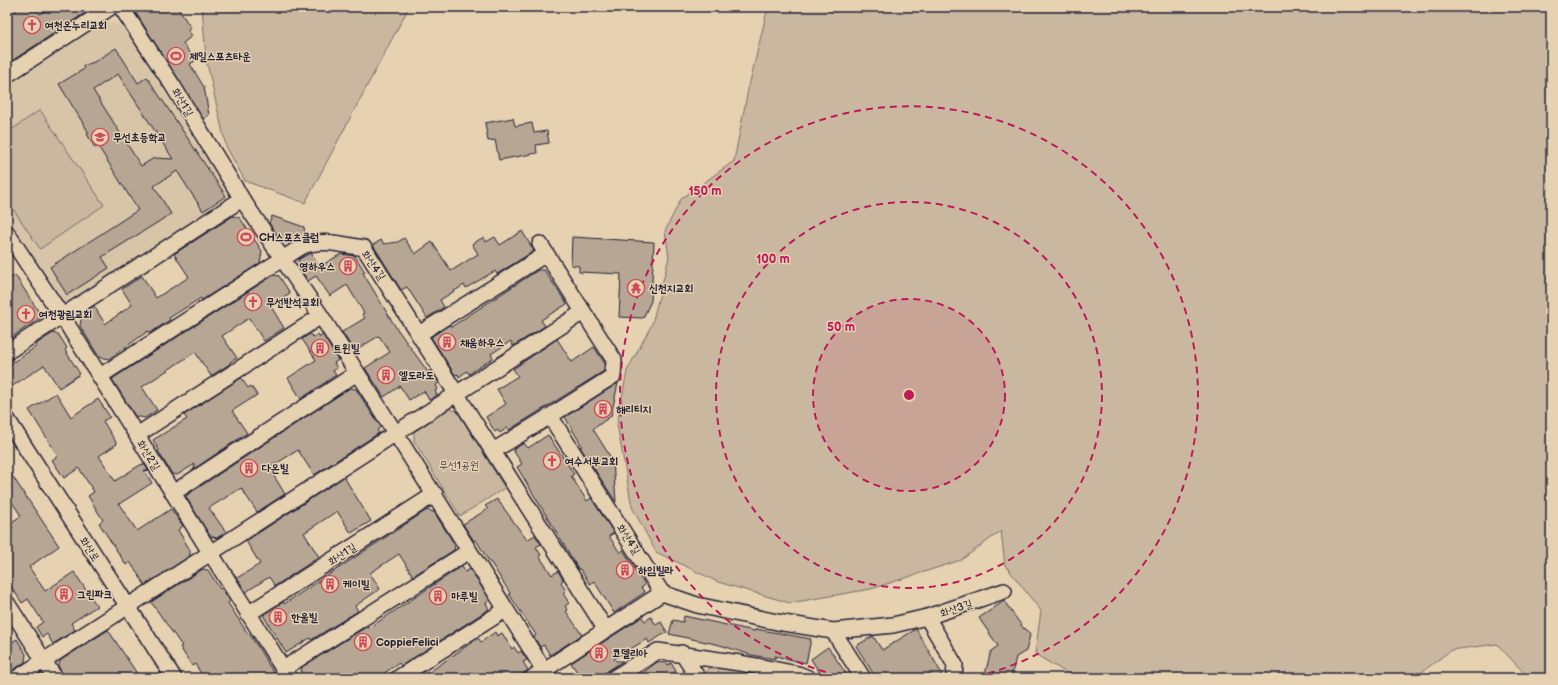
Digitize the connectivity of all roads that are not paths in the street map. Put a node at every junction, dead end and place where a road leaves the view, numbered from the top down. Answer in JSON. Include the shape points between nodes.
{"nodes":[{"id":1,"x":112,"y":7,"type":"edge"},
{"id":2,"x":121,"y":7,"type":"edge"},
{"id":3,"x":7,"y":75,"type":"edge"},
{"id":4,"x":242,"y":199,"type":"junction"},
{"id":5,"x":7,"y":233,"type":"edge"},
{"id":6,"x":282,"y":258,"type":"junction"},
{"id":7,"x":583,"y":312,"type":"junction"},
{"id":8,"x":62,"y":316,"type":"junction"},
{"id":9,"x":321,"y":316,"type":"junction"},
{"id":10,"x":419,"y":334,"type":"junction"},
{"id":11,"x":7,"y":352,"type":"edge"},
{"id":12,"x":357,"y":373,"type":"junction"},
{"id":13,"x":100,"y":376,"type":"junction"},
{"id":14,"x":458,"y":395,"type":"junction"},
{"id":15,"x":550,"y":416,"type":"junction"},
{"id":16,"x":7,"y":419,"type":"edge"},
{"id":17,"x":396,"y":434,"type":"junction"},
{"id":18,"x":137,"y":435,"type":"junction"},
{"id":19,"x":493,"y":451,"type":"junction"},
{"id":20,"x":173,"y":493,"type":"junction"},
{"id":21,"x":435,"y":494,"type":"junction"},
{"id":22,"x":469,"y":551,"type":"junction"},
{"id":23,"x":211,"y":553,"type":"junction"},
{"id":24,"x":1004,"y":591,"type":"dead end"},
{"id":25,"x":662,"y":593,"type":"junction"},
{"id":26,"x":7,"y":603,"type":"edge"},
{"id":27,"x":127,"y":607,"type":"junction"},
{"id":28,"x":505,"y":610,"type":"junction"},
{"id":29,"x":248,"y":614,"type":"junction"},
{"id":30,"x":928,"y":617,"type":"junction"},
{"id":31,"x":606,"y":630,"type":"junction"},
{"id":32,"x":833,"y":631,"type":"junction"},
{"id":33,"x":682,"y":653,"type":"junction"},
{"id":34,"x":44,"y":661,"type":"junction"},
{"id":35,"x":286,"y":673,"type":"edge"},
{"id":36,"x":542,"y":675,"type":"edge"},
{"id":37,"x":619,"y":677,"type":"edge"},
{"id":38,"x":17,"y":678,"type":"edge"},
{"id":39,"x":56,"y":678,"type":"edge"},
{"id":40,"x":174,"y":678,"type":"edge"},
{"id":41,"x":398,"y":678,"type":"edge"},
{"id":42,"x":698,"y":678,"type":"edge"},
{"id":43,"x":808,"y":678,"type":"edge"},
{"id":44,"x":863,"y":678,"type":"edge"},
{"id":45,"x":954,"y":678,"type":"edge"}],
"edges":[{"from":1,"to":3,"type":"street"},
{"from":2,"to":4,"type":"street","name":"화산1길"},
{"from":4,"to":6,"type":"street","name":"화산1길"},
{"from":4,"to":8,"type":"street"},
{"from":5,"to":8,"type":"street","name":"화산2길"},
{"from":6,"to":9,"type":"street","name":"화산1길"},
{"from":6,"to":10,"type":"street","name":"화산4길","via":[[312,242],[364,248]]},
{"from":6,"to":13,"type":"street"},
{"from":7,"to":10,"type":"street","via":[[543,249]]},
{"from":7,"to":14,"type":"street"},
{"from":7,"to":15,"type":"street","via":[[614,360],[613,376]]},
{"from":8,"to":11,"type":"street"},
{"from":8,"to":13,"type":"street","name":"화산2길"},
{"from":9,"to":12,"type":"street","name":"화산1길"},
{"from":9,"to":18,"type":"street"},
{"from":10,"to":14,"type":"street","name":"화산4길"},
{"from":12,"to":17,"type":"street","name":"화산1길"},
{"from":12,"to":20,"type":"street"},
{"from":13,"to":18,"type":"street","name":"화산2길"},
{"from":14,"to":17,"type":"street"},
{"from":14,"to":19,"type":"street","name":"화산4길"},
{"from":15,"to":19,"type":"street"},
{"from":15,"to":25,"type":"street","name":"화산4길"},
{"from":16,"to":27,"type":"street","name":"화산로"},
{"from":17,"to":21,"type":"street","name":"화산1길"},
{"from":17,"to":23,"type":"street"},
{"from":18,"to":20,"type":"street","name":"화산2길"},
{"from":19,"to":31,"type":"street","name":"화산4길"},
{"from":20,"to":23,"type":"street","name":"화산2길"},
{"from":21,"to":22,"type":"street","name":"화산1길"},
{"from":21,"to":29,"type":"street","name":"화산1길"},
{"from":22,"to":28,"type":"street","name":"화산1길"},
{"from":22,"to":35,"type":"street"},
{"from":23,"to":27,"type":"street"},
{"from":23,"to":29,"type":"street","name":"화산2길"},
{"from":24,"to":30,"type":"street","name":"화산3길"},
{"from":25,"to":31,"type":"street"},
{"from":25,"to":32,"type":"street","via":[[697,605]]},
{"from":26,"to":34,"type":"street"},
{"from":27,"to":34,"type":"street"},
{"from":27,"to":40,"type":"street","name":"화산로"},
{"from":28,"to":36,"type":"street","name":"화산1길"},
{"from":28,"to":41,"type":"street"},
{"from":29,"to":35,"type":"street","name":"화산2길"},
{"from":30,"to":32,"type":"street","via":[[893,625]]},
{"from":30,"to":45,"type":"street","name":"화산3길","via":[[955,665]]},
{"from":31,"to":36,"type":"street"},
{"from":32,"to":44,"type":"street"},
{"from":33,"to":37,"type":"street","via":[[658,651]]},
{"from":33,"to":42,"type":"street"},
{"from":33,"to":43,"type":"street","via":[[740,662]]},
{"from":34,"to":38,"type":"street"},
{"from":34,"to":39,"type":"street"}]}
